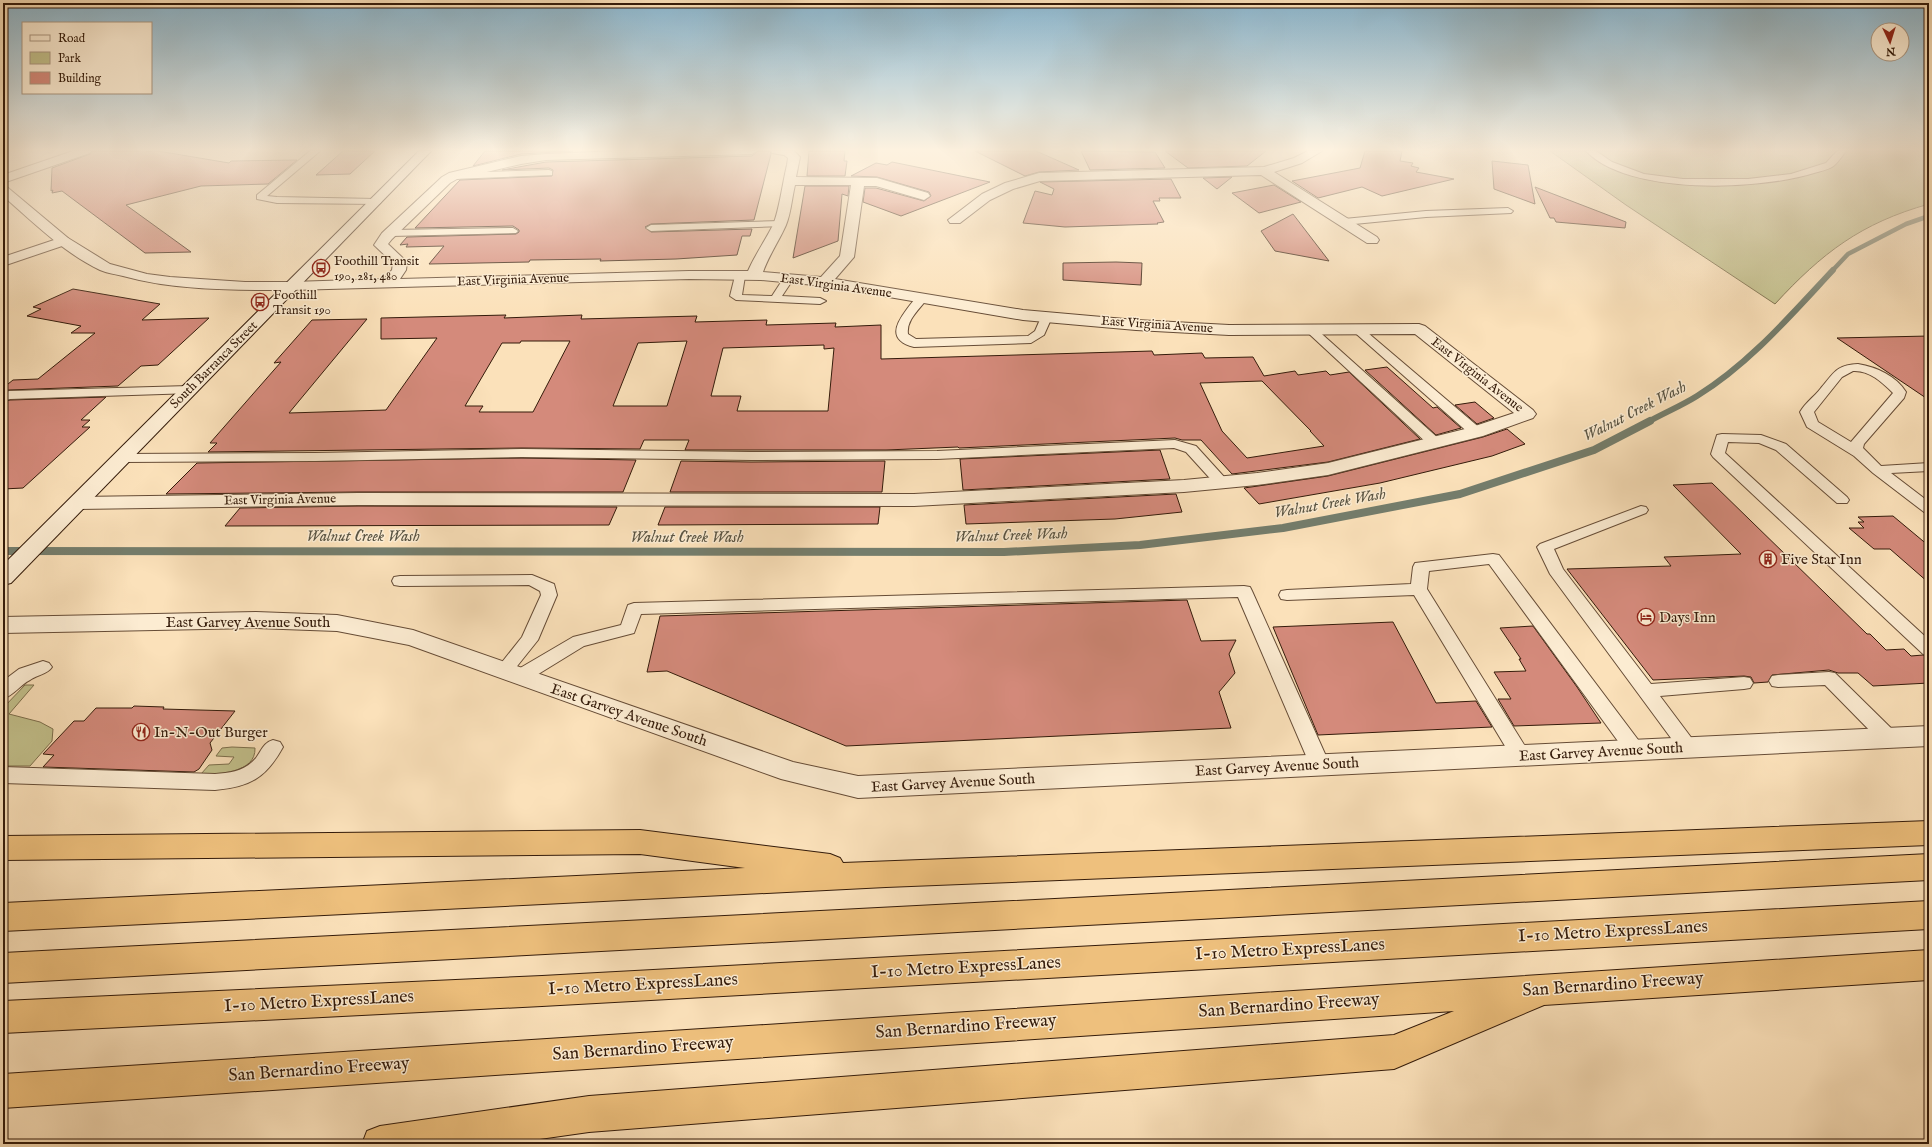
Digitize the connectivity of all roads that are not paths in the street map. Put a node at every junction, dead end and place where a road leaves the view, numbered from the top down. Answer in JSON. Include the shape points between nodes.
{"nodes":[{"id":1,"x":20,"y":205,"type":"edge"},
{"id":2,"x":373,"y":205,"type":"edge"},
{"id":3,"x":421,"y":205,"type":"edge"},
{"id":4,"x":785,"y":205,"type":"edge"},
{"id":5,"x":855,"y":205,"type":"edge"},
{"id":6,"x":977,"y":205,"type":"edge"},
{"id":7,"x":1317,"y":205,"type":"edge"},
{"id":8,"x":1508,"y":211,"type":"dead end"},
{"id":9,"x":955,"y":220,"type":"dead end"},
{"id":10,"x":1344,"y":222,"type":"junction"},
{"id":11,"x":780,"y":224,"type":"junction"},
{"id":12,"x":651,"y":228,"type":"dead end"},
{"id":13,"x":513,"y":230,"type":"dead end"},
{"id":14,"x":391,"y":233,"type":"junction"},
{"id":15,"x":1372,"y":240,"type":"dead end"},
{"id":16,"x":63,"y":241,"type":"junction"},
{"id":17,"x":3,"y":262,"type":"edge"},
{"id":18,"x":747,"y":276,"type":"junction"},
{"id":19,"x":789,"y":278,"type":"junction"},
{"id":20,"x":825,"y":282,"type":"junction"},
{"id":21,"x":389,"y":283,"type":"junction"},
{"id":22,"x":292,"y":286,"type":"junction"},
{"id":23,"x":775,"y":299,"type":"junction"},
{"id":24,"x":922,"y":299,"type":"junction"},
{"id":25,"x":820,"y":301,"type":"dead end"},
{"id":26,"x":1046,"y":317,"type":"junction"},
{"id":27,"x":1310,"y":329,"type":"junction"},
{"id":28,"x":1357,"y":329,"type":"junction"},
{"id":29,"x":189,"y":390,"type":"junction"},
{"id":30,"x":3,"y":397,"type":"edge"},
{"id":31,"x":1476,"y":432,"type":"junction"},
{"id":32,"x":1434,"y":442,"type":"junction"},
{"id":33,"x":1858,"y":453,"type":"junction"},
{"id":34,"x":123,"y":458,"type":"junction"},
{"id":35,"x":1929,"y":467,"type":"edge"},
{"id":36,"x":1878,"y":470,"type":"junction"},
{"id":37,"x":1221,"y":482,"type":"junction"},
{"id":38,"x":1842,"y":500,"type":"dead end"},
{"id":39,"x":78,"y":503,"type":"junction"},
{"id":40,"x":1929,"y":509,"type":"edge"},
{"id":41,"x":1640,"y":510,"type":"dead end"},
{"id":42,"x":3,"y":578,"type":"edge"},
{"id":43,"x":400,"y":581,"type":"dead end"},
{"id":44,"x":1419,"y":589,"type":"junction"},
{"id":45,"x":1287,"y":595,"type":"dead end"},
{"id":46,"x":3,"y":625,"type":"edge"},
{"id":47,"x":1929,"y":650,"type":"edge"},
{"id":48,"x":43,"y":667,"type":"dead end"},
{"id":49,"x":512,"y":674,"type":"junction"},
{"id":50,"x":1778,"y":681,"type":"dead end"},
{"id":51,"x":1744,"y":683,"type":"dead end"},
{"id":52,"x":1646,"y":691,"type":"junction"},
{"id":53,"x":3,"y":692,"type":"edge"},
{"id":54,"x":1929,"y":736,"type":"edge"},
{"id":55,"x":1889,"y":738,"type":"junction"},
{"id":56,"x":272,"y":747,"type":"dead end"},
{"id":57,"x":1689,"y":748,"type":"junction"},
{"id":58,"x":1635,"y":750,"type":"junction"},
{"id":59,"x":1521,"y":756,"type":"junction"},
{"id":60,"x":1320,"y":765,"type":"junction"},
{"id":61,"x":3,"y":775,"type":"edge"},
{"id":62,"x":1929,"y":833,"type":"edge"},
{"id":63,"x":3,"y":848,"type":"edge"},
{"id":64,"x":1929,"y":867,"type":"edge"},
{"id":65,"x":886,"y":874,"type":"junction"},
{"id":66,"x":1929,"y":915,"type":"edge"},
{"id":67,"x":3,"y":917,"type":"edge"},
{"id":68,"x":1929,"y":965,"type":"edge"},
{"id":69,"x":3,"y":968,"type":"edge"},
{"id":70,"x":1551,"y":989,"type":"junction"},
{"id":71,"x":3,"y":1017,"type":"edge"},
{"id":72,"x":3,"y":1091,"type":"edge"},
{"id":73,"x":380,"y":1144,"type":"edge"}],
"edges":[{"from":1,"to":16,"type":"street","name":"East Virginia Avenue"},
{"from":2,"to":22,"type":"street","name":"South Barranca Street"},
{"from":3,"to":14,"type":"street"},
{"from":4,"to":11,"type":"street"},
{"from":5,"to":20,"type":"street","via":[[847,257]]},
{"from":6,"to":9,"type":"street"},
{"from":7,"to":10,"type":"street"},
{"from":8,"to":10,"type":"lane","via":[[1452,212]]},
{"from":10,"to":15,"type":"street"},
{"from":11,"to":12,"type":"lane"},
{"from":11,"to":18,"type":"street","via":[[769,247]]},
{"from":13,"to":14,"type":"lane"},
{"from":14,"to":21,"type":"street","via":[[381,245],[400,262],[399,270]]},
{"from":16,"to":17,"type":"street"},
{"from":16,"to":22,"type":"street","name":"East Virginia Avenue","via":[[105,267],[146,278],[237,285]]},
{"from":18,"to":19,"type":"street","name":"East Virginia Avenue"},
{"from":18,"to":21,"type":"street","name":"East Virginia Avenue","via":[[689,275]]},
{"from":18,"to":23,"type":"lane","via":[[735,296]]},
{"from":19,"to":20,"type":"street","name":"East Virginia Avenue"},
{"from":19,"to":23,"type":"lane"},
{"from":20,"to":24,"type":"street","name":"East Virginia Avenue"},
{"from":21,"to":22,"type":"street","name":"East Virginia Avenue"},
{"from":22,"to":29,"type":"street","name":"South Barranca Street"},
{"from":23,"to":25,"type":"lane"},
{"from":24,"to":26,"type":"street","name":"East Virginia Avenue"},
{"from":24,"to":26,"type":"lane","via":[[900,330],[905,340],[914,343],[1031,339],[1040,333]]},
{"from":26,"to":27,"type":"street","name":"East Virginia Avenue","via":[[1221,329]]},
{"from":27,"to":28,"type":"street","name":"East Virginia Avenue"},
{"from":27,"to":32,"type":"lane"},
{"from":28,"to":31,"type":"lane"},
{"from":28,"to":31,"type":"street","name":"East Virginia Avenue","via":[[1419,329],[1527,414]]},
{"from":29,"to":30,"type":"lane"},
{"from":29,"to":34,"type":"street","name":"South Barranca Street"},
{"from":31,"to":32,"type":"street","name":"East Virginia Avenue"},
{"from":32,"to":37,"type":"street","name":"East Virginia Avenue","via":[[1328,468]]},
{"from":33,"to":33,"type":"lane","via":[[1857,443],[1900,392],[1871,370],[1851,367],[1841,371],[1807,412],[1812,424]]},
{"from":33,"to":36,"type":"lane"},
{"from":34,"to":37,"type":"lane","via":[[315,458],[522,453],[937,455],[1175,444],[1191,449]]},
{"from":34,"to":39,"type":"street","name":"South Barranca Street"},
{"from":35,"to":36,"type":"lane"},
{"from":36,"to":40,"type":"lane"},
{"from":37,"to":39,"type":"street","name":"East Virginia Avenue","via":[[914,500],[358,499]]},
{"from":38,"to":47,"type":"lane","via":[[1781,447],[1761,439],[1722,438],[1718,454]]},
{"from":39,"to":42,"type":"street","name":"South Barranca Street"},
{"from":41,"to":52,"type":"lane","via":[[1544,547],[1556,570]]},
{"from":43,"to":49,"type":"lane","via":[[532,580],[548,588],[550,594]]},
{"from":44,"to":45,"type":"lane"},
{"from":44,"to":58,"type":"lane","via":[[1421,567],[1493,559]]},
{"from":44,"to":59,"type":"lane"},
{"from":46,"to":49,"type":"street","name":"East Garvey Avenue South","via":[[256,620],[337,623],[413,638]]},
{"from":48,"to":53,"type":"lane","via":[[28,671]]},
{"from":49,"to":60,"type":"street","name":"East Garvey Avenue South","via":[[791,772],[858,787]]},
{"from":49,"to":60,"type":"lane","via":[[579,641],[628,629],[634,609],[1244,591]]},
{"from":50,"to":55,"type":"lane","via":[[1829,678]]},
{"from":51,"to":52,"type":"lane"},
{"from":52,"to":57,"type":"lane"},
{"from":54,"to":55,"type":"street","name":"East Garvey Avenue South"},
{"from":55,"to":57,"type":"street","name":"East Garvey Avenue South"},
{"from":56,"to":61,"type":"lane","via":[[251,774],[228,781]]},
{"from":57,"to":58,"type":"street","name":"East Garvey Avenue South"},
{"from":58,"to":59,"type":"street","name":"East Garvey Avenue South"},
{"from":59,"to":60,"type":"street","name":"East Garvey Avenue South"},
{"from":62,"to":65,"type":"highway"},
{"from":63,"to":65,"type":"highway","via":[[640,842]]},
{"from":64,"to":69,"type":"highway"},
{"from":65,"to":67,"type":"highway"},
{"from":66,"to":71,"type":"highway","name":"I-10 Metro ExpressLanes","via":[[558,990]]},
{"from":68,"to":70,"type":"highway","name":"San Bernardino Freeway"},
{"from":70,"to":72,"type":"highway","name":"San Bernardino Freeway"},
{"from":70,"to":73,"type":"highway","via":[[1394,1052],[589,1114]]}]}
